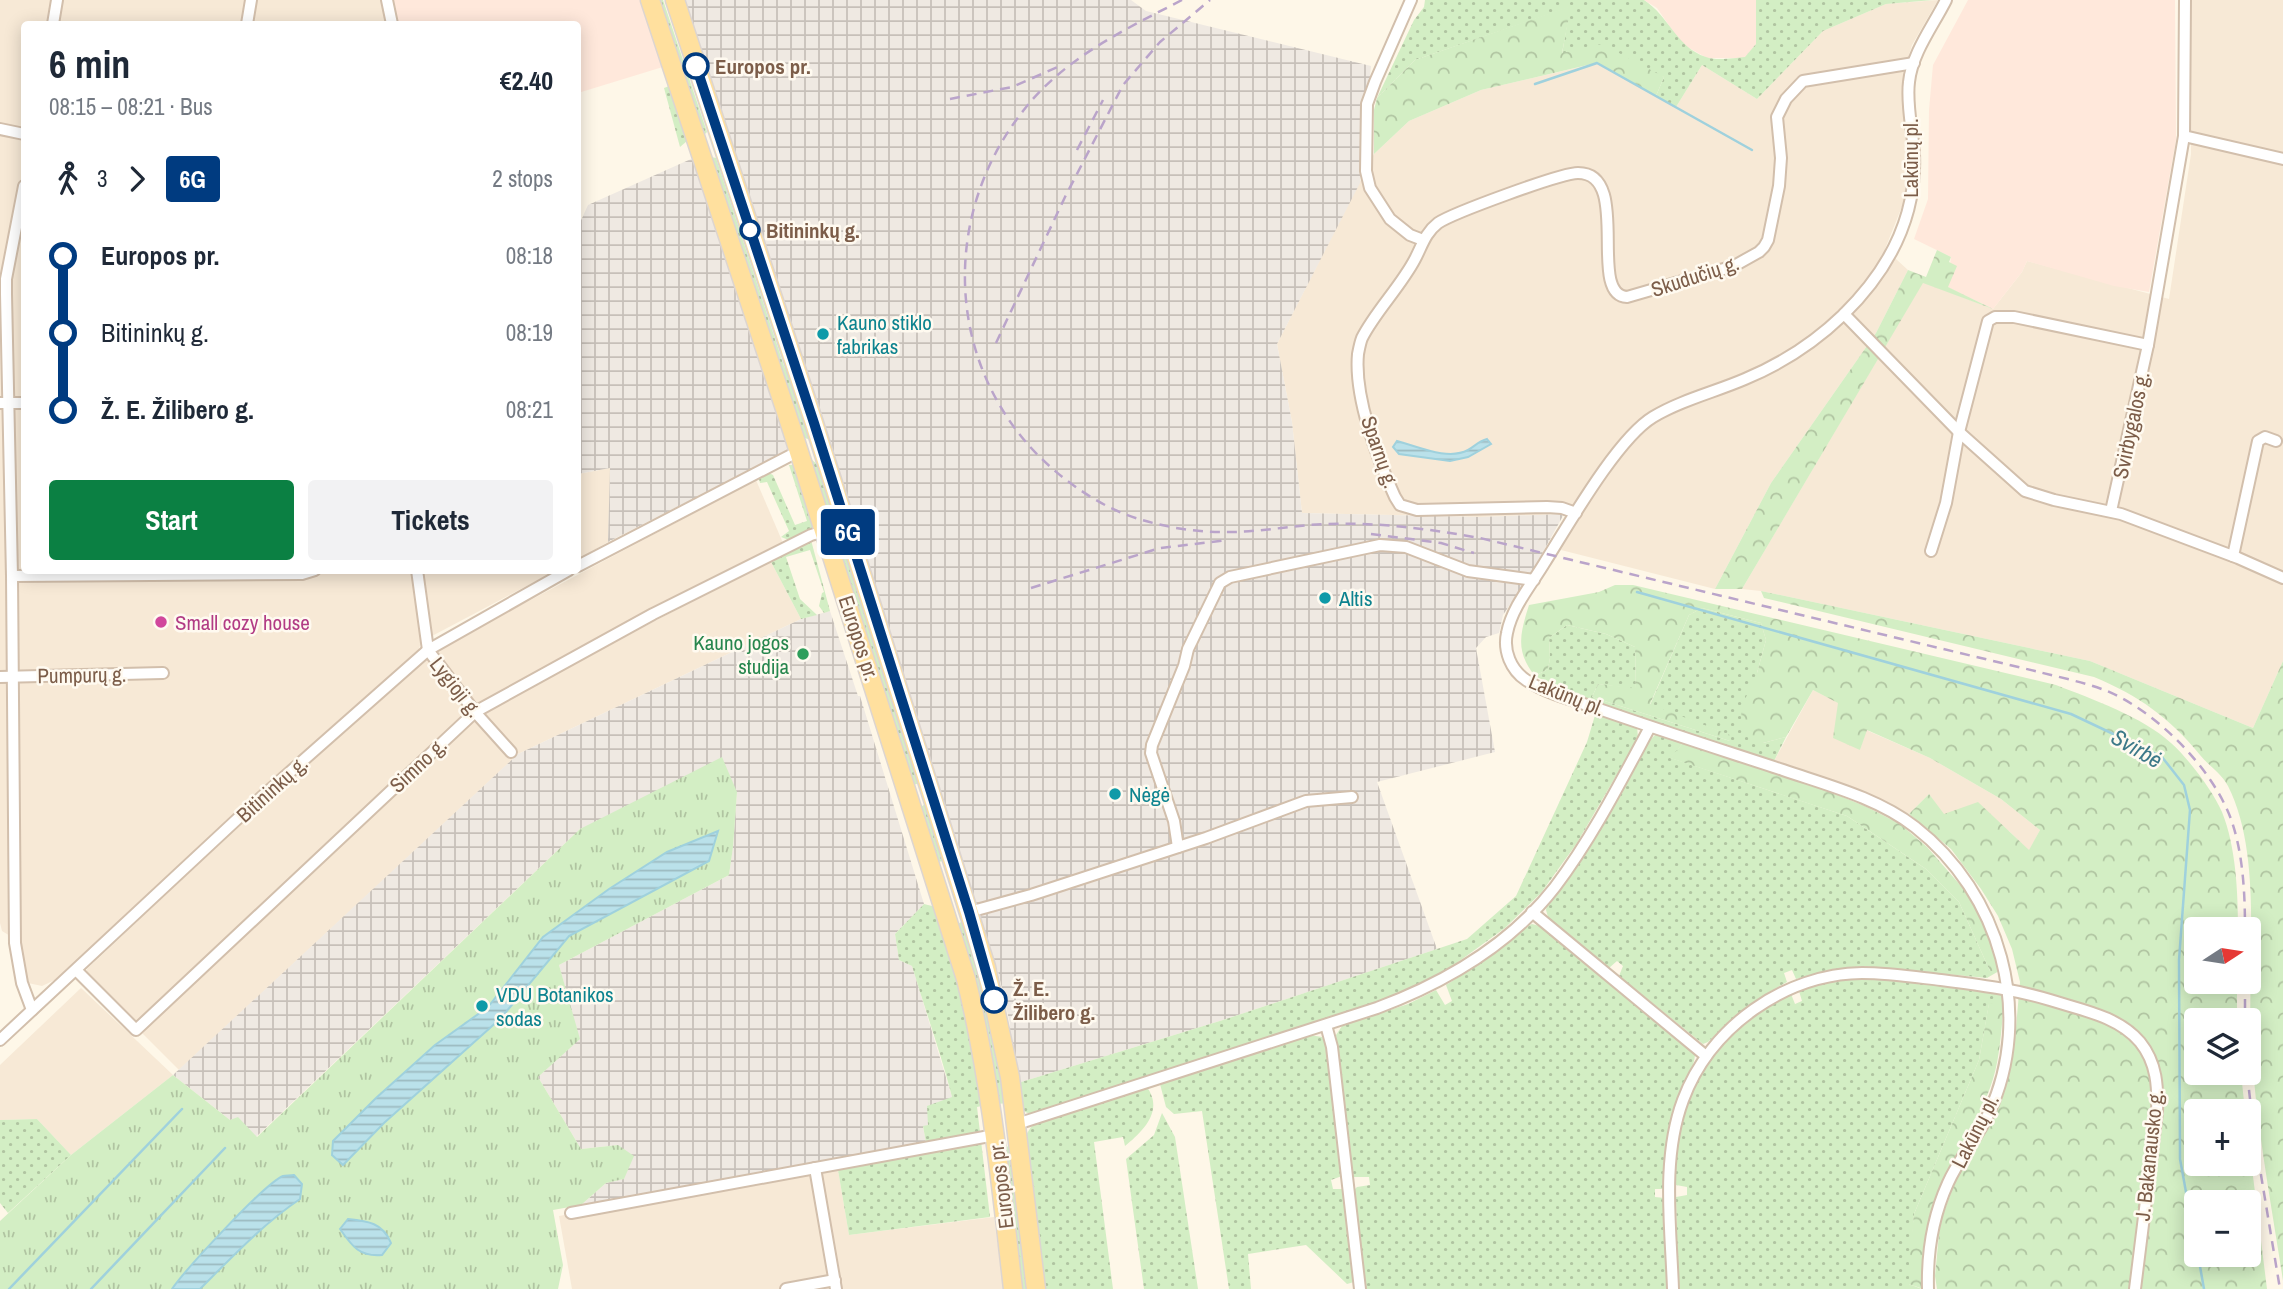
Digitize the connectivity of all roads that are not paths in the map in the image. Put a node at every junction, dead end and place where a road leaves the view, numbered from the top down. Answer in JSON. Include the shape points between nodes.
{"nodes":[{"id":1,"x":57,"y":0,"type":"edge"},
{"id":2,"x":251,"y":0,"type":"edge"},
{"id":3,"x":387,"y":0,"type":"edge"},
{"id":4,"x":650,"y":0,"type":"edge"},
{"id":5,"x":675,"y":0,"type":"edge"},
{"id":6,"x":1411,"y":0,"type":"edge"},
{"id":7,"x":1946,"y":0,"type":"edge"},
{"id":8,"x":2185,"y":0,"type":"edge"},
{"id":9,"x":54,"y":21,"type":"edge"},
{"id":10,"x":248,"y":21,"type":"edge"},
{"id":11,"x":392,"y":21,"type":"edge"},
{"id":12,"x":1914,"y":63,"type":"junction"},
{"id":13,"x":0,"y":129,"type":"edge"},
{"id":14,"x":21,"y":133,"type":"edge"},
{"id":15,"x":2184,"y":136,"type":"junction"},
{"id":16,"x":720,"y":139,"type":"junction"},
{"id":17,"x":699,"y":146,"type":"junction"},
{"id":18,"x":2283,"y":159,"type":"edge"},
{"id":19,"x":21,"y":202,"type":"edge"},
{"id":20,"x":1423,"y":240,"type":"junction"},
{"id":21,"x":10,"y":262,"type":"junction"},
{"id":22,"x":21,"y":262,"type":"edge"},
{"id":23,"x":1627,"y":297,"type":"joint"},
{"id":24,"x":1844,"y":314,"type":"junction"},
{"id":25,"x":2148,"y":345,"type":"junction"},
{"id":26,"x":4,"y":403,"type":"edge"},
{"id":27,"x":1959,"y":432,"type":"junction"},
{"id":28,"x":2276,"y":441,"type":"dead end"},
{"id":29,"x":799,"y":451,"type":"junction"},
{"id":30,"x":826,"y":462,"type":"junction"},
{"id":31,"x":2112,"y":511,"type":"junction"},
{"id":32,"x":1576,"y":513,"type":"junction"},
{"id":33,"x":825,"y":531,"type":"junction"},
{"id":34,"x":1931,"y":551,"type":"dead end"},
{"id":35,"x":2233,"y":556,"type":"junction"},
{"id":36,"x":581,"y":564,"type":"edge"},
{"id":37,"x":109,"y":574,"type":"edge"},
{"id":38,"x":418,"y":574,"type":"edge"},
{"id":39,"x":562,"y":574,"type":"edge"},
{"id":40,"x":12,"y":576,"type":"junction"},
{"id":41,"x":2283,"y":578,"type":"edge"},
{"id":42,"x":1534,"y":580,"type":"junction"},
{"id":43,"x":428,"y":649,"type":"junction"},
{"id":44,"x":163,"y":673,"type":"dead end"},
{"id":45,"x":12,"y":676,"type":"junction"},
{"id":46,"x":0,"y":677,"type":"edge"},
{"id":47,"x":475,"y":712,"type":"junction"},
{"id":48,"x":1650,"y":726,"type":"junction"},
{"id":49,"x":511,"y":752,"type":"dead end"},
{"id":50,"x":931,"y":793,"type":"junction"},
{"id":51,"x":1352,"y":797,"type":"dead end"},
{"id":52,"x":909,"y":799,"type":"junction"},
{"id":53,"x":1178,"y":847,"type":"junction"},
{"id":54,"x":969,"y":912,"type":"junction"},
{"id":55,"x":1532,"y":912,"type":"junction"},
{"id":56,"x":947,"y":919,"type":"junction"},
{"id":57,"x":76,"y":970,"type":"junction"},
{"id":58,"x":2009,"y":988,"type":"junction"},
{"id":59,"x":32,"y":1010,"type":"junction"},
{"id":60,"x":1326,"y":1025,"type":"junction"},
{"id":61,"x":0,"y":1040,"type":"edge"},
{"id":62,"x":1706,"y":1056,"type":"junction"},
{"id":63,"x":1017,"y":1128,"type":"junction"},
{"id":64,"x":995,"y":1135,"type":"junction"},
{"id":65,"x":815,"y":1168,"type":"junction"},
{"id":66,"x":570,"y":1213,"type":"dead end"},
{"id":67,"x":836,"y":1284,"type":"edge"},
{"id":68,"x":786,"y":1289,"type":"edge"},
{"id":69,"x":1013,"y":1289,"type":"edge"},
{"id":70,"x":1036,"y":1289,"type":"edge"},
{"id":71,"x":1360,"y":1289,"type":"edge"},
{"id":72,"x":1673,"y":1289,"type":"edge"},
{"id":73,"x":1928,"y":1289,"type":"edge"},
{"id":74,"x":2135,"y":1289,"type":"edge"}],
"edges":[{"from":1,"to":9,"type":"street"},
{"from":2,"to":10,"type":"street"},
{"from":3,"to":11,"type":"street"},
{"from":4,"to":17,"type":"main road","name":"Europos pr."},
{"from":5,"to":16,"type":"main road","name":"Europos pr."},
{"from":6,"to":20,"type":"street","via":[[1367,104],[1366,171],[1370,188],[1390,219]]},
{"from":7,"to":12,"type":"street","name":"Lakūnų pl."},
{"from":8,"to":15,"type":"street","name":"Svirbygalos g."},
{"from":12,"to":23,"type":"street","name":"Skudučių g.","via":[[1803,81],[1777,117],[1779,186],[1764,247],[1734,266]]},
{"from":12,"to":24,"type":"street","name":"Lakūnų pl.","via":[[1908,88],[1914,155],[1910,209],[1892,250]]},
{"from":13,"to":14,"type":"street"},
{"from":15,"to":18,"type":"street"},
{"from":15,"to":25,"type":"street","name":"Svirbygalos g."},
{"from":16,"to":17,"type":"main road"},
{"from":16,"to":30,"type":"main road","name":"Europos pr."},
{"from":17,"to":29,"type":"main road","name":"Europos pr."},
{"from":19,"to":21,"type":"street"},
{"from":20,"to":23,"type":"street","name":"Sparnų g.","via":[[1440,222],[1472,208],[1564,175],[1585,173],[1597,181],[1605,203],[1612,286]]},
{"from":20,"to":32,"type":"street","name":"Sparnų g.","via":[[1409,271],[1365,334],[1358,354],[1368,420],[1395,497],[1400,505],[1417,510],[1547,507]]},
{"from":21,"to":22,"type":"street"},
{"from":21,"to":26,"type":"street"},
{"from":24,"to":27,"type":"street"},
{"from":24,"to":32,"type":"street","name":"Lakūnų pl.","via":[[1782,361],[1665,411],[1641,426]]},
{"from":25,"to":27,"type":"street","via":[[1995,317],[1988,321]]},
{"from":25,"to":31,"type":"street","name":"Svirbygalos g."},
{"from":26,"to":40,"type":"street"},
{"from":27,"to":31,"type":"street","via":[[2025,491]]},
{"from":27,"to":34,"type":"street","via":[[1946,503]]},
{"from":28,"to":35,"type":"street","via":[[2265,437],[2258,441]]},
{"from":29,"to":30,"type":"main road","via":[[810,449]]},
{"from":29,"to":33,"type":"main road","name":"Europos pr."},
{"from":29,"to":36,"type":"street"},
{"from":30,"to":50,"type":"main road","name":"Europos pr."},
{"from":31,"to":35,"type":"street"},
{"from":32,"to":42,"type":"street","name":"Lakūnų pl."},
{"from":33,"to":47,"type":"street","name":"Simno g.","via":[[718,580]]},
{"from":33,"to":52,"type":"main road","name":"Europos pr."},
{"from":35,"to":41,"type":"street"},
{"from":37,"to":40,"type":"street"},
{"from":38,"to":43,"type":"street","name":"Lygioji g."},
{"from":39,"to":43,"type":"street","name":"Bitininkų g."},
{"from":40,"to":45,"type":"street"},
{"from":42,"to":48,"type":"street","name":"Lakūnų pl.","via":[[1513,614],[1505,639],[1516,671],[1547,691]]},
{"from":42,"to":53,"type":"street","via":[[1468,571],[1406,547],[1380,545],[1230,577],[1220,583],[1188,649],[1152,746]]},
{"from":43,"to":47,"type":"street","name":"Lygioji g."},
{"from":43,"to":57,"type":"street","name":"Bitininkų g."},
{"from":44,"to":45,"type":"street","name":"Pumpurų g."},
{"from":45,"to":46,"type":"street","name":"Pumpurų g."},
{"from":45,"to":59,"type":"street","via":[[15,943]]},
{"from":47,"to":49,"type":"street","name":"Lygioji g."},
{"from":47,"to":57,"type":"street","name":"Simno g.","via":[[136,1030]]},
{"from":48,"to":55,"type":"street","via":[[1581,848]]},
{"from":48,"to":58,"type":"street","name":"Lakūnų pl.","via":[[1833,787],[1882,807],[1917,828],[1952,865],[1982,908]]},
{"from":50,"to":52,"type":"main road"},
{"from":50,"to":54,"type":"main road","name":"Europos pr."},
{"from":51,"to":53,"type":"street","via":[[1306,801]]},
{"from":52,"to":56,"type":"main road","name":"Europos pr."},
{"from":53,"to":54,"type":"street"},
{"from":54,"to":56,"type":"main road"},
{"from":54,"to":63,"type":"main road","name":"Europos pr.","via":[[997,1010]]},
{"from":55,"to":60,"type":"street","via":[[1492,948],[1438,982]]},
{"from":55,"to":62,"type":"street"},
{"from":56,"to":64,"type":"main road","name":"Europos pr.","via":[[975,1016]]},
{"from":57,"to":59,"type":"street","name":"Bitininkų g."},
{"from":58,"to":62,"type":"street","name":"J. Bakanausko g.","via":[[1881,974],[1828,977],[1765,1002],[1730,1028]]},
{"from":58,"to":73,"type":"street","name":"Lakūnų pl.","via":[[2008,1039],[2000,1082],[1989,1112],[1948,1183],[1931,1233]]},
{"from":58,"to":74,"type":"street","name":"J. Bakanausko g.","via":[[2112,1020],[2142,1044],[2151,1059],[2158,1083],[2157,1112]]},
{"from":59,"to":61,"type":"street","name":"Bitininkų g."},
{"from":60,"to":63,"type":"street"},
{"from":60,"to":71,"type":"street"},
{"from":62,"to":72,"type":"street","name":"J. Bakanausko g.","via":[[1683,1099],[1675,1126],[1670,1166]]},
{"from":63,"to":64,"type":"main road"},
{"from":63,"to":70,"type":"main road","name":"Europos pr."},
{"from":64,"to":65,"type":"street"},
{"from":64,"to":69,"type":"main road","name":"Europos pr."},
{"from":65,"to":66,"type":"street"},
{"from":65,"to":67,"type":"street"},
{"from":67,"to":68,"type":"street"}]}
